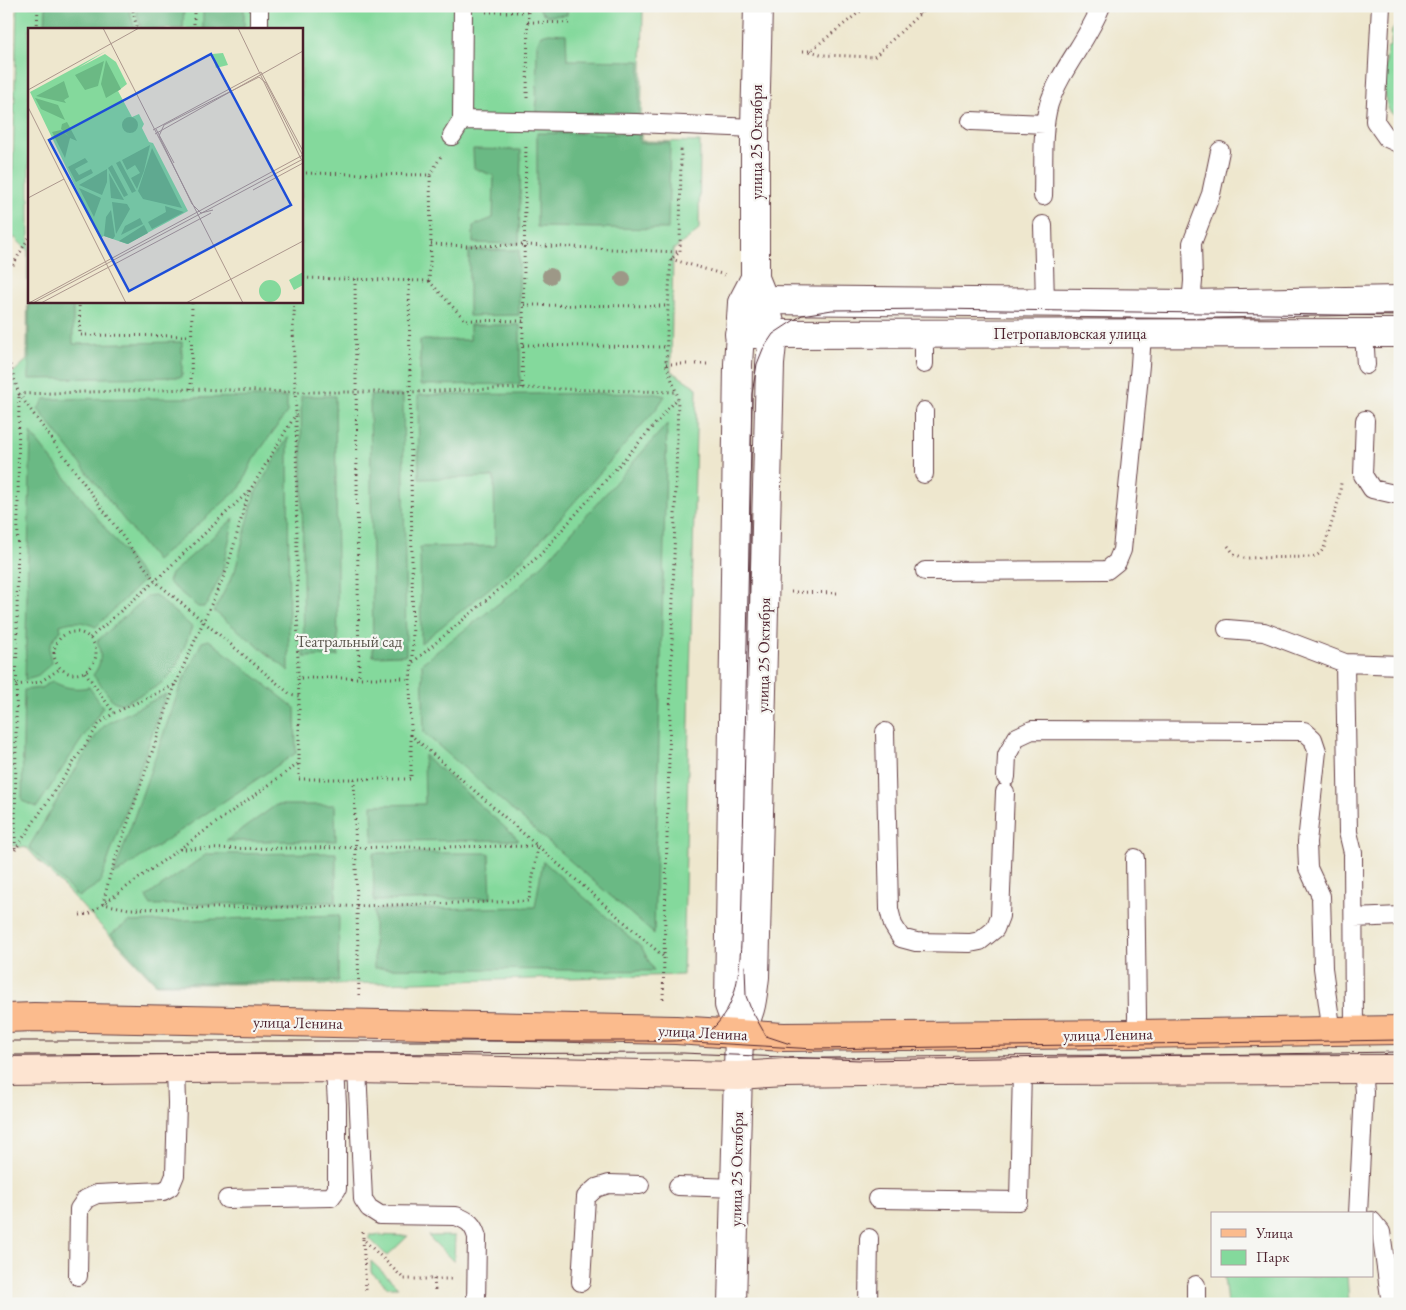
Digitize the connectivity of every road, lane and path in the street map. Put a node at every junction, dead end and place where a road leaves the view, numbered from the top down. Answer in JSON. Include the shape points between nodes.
{"nodes":[{"id":1,"x":38,"y":6,"type":"edge"},
{"id":2,"x":132,"y":6,"type":"edge"},
{"id":3,"x":194,"y":6,"type":"edge"},
{"id":4,"x":259,"y":6,"type":"edge"},
{"id":5,"x":758,"y":6,"type":"edge"},
{"id":6,"x":867,"y":6,"type":"edge"},
{"id":7,"x":913,"y":6,"type":"edge"},
{"id":8,"x":928,"y":6,"type":"edge"},
{"id":9,"x":1101,"y":6,"type":"edge"},
{"id":10,"x":1381,"y":6,"type":"edge"},
{"id":11,"x":463,"y":10,"type":"edge"},
{"id":12,"x":528,"y":12,"type":"dead end"},
{"id":13,"x":920,"y":14,"type":"junction"},
{"id":14,"x":528,"y":22,"type":"dead end"},
{"id":15,"x":570,"y":23,"type":"dead end"},
{"id":16,"x":37,"y":28,"type":"edge"},
{"id":17,"x":137,"y":28,"type":"edge"},
{"id":18,"x":194,"y":28,"type":"edge"},
{"id":19,"x":259,"y":28,"type":"edge"},
{"id":20,"x":810,"y":51,"type":"junction"},
{"id":21,"x":803,"y":52,"type":"dead end"},
{"id":22,"x":462,"y":120,"type":"junction"},
{"id":23,"x":971,"y":121,"type":"dead end"},
{"id":24,"x":1045,"y":124,"type":"junction"},
{"id":25,"x":755,"y":128,"type":"junction"},
{"id":26,"x":452,"y":136,"type":"dead end"},
{"id":27,"x":1400,"y":144,"type":"edge"},
{"id":28,"x":681,"y":151,"type":"dead end"},
{"id":29,"x":1220,"y":151,"type":"dead end"},
{"id":30,"x":302,"y":173,"type":"edge"},
{"id":31,"x":1043,"y":196,"type":"dead end"},
{"id":32,"x":1043,"y":225,"type":"dead end"},
{"id":33,"x":28,"y":239,"type":"edge"},
{"id":34,"x":431,"y":244,"type":"junction"},
{"id":35,"x":525,"y":246,"type":"junction"},
{"id":36,"x":680,"y":252,"type":"junction"},
{"id":37,"x":671,"y":259,"type":"junction"},
{"id":38,"x":13,"y":264,"type":"dead end"},
{"id":39,"x":302,"y":278,"type":"edge"},
{"id":40,"x":355,"y":279,"type":"junction"},
{"id":41,"x":409,"y":280,"type":"junction"},
{"id":42,"x":429,"y":281,"type":"junction"},
{"id":43,"x":749,"y":289,"type":"junction"},
{"id":44,"x":1400,"y":300,"type":"edge"},
{"id":45,"x":79,"y":302,"type":"edge"},
{"id":46,"x":192,"y":302,"type":"edge"},
{"id":47,"x":295,"y":302,"type":"edge"},
{"id":48,"x":1045,"y":302,"type":"junction"},
{"id":49,"x":1191,"y":304,"type":"junction"},
{"id":50,"x":524,"y":305,"type":"junction"},
{"id":51,"x":668,"y":306,"type":"junction"},
{"id":52,"x":523,"y":321,"type":"junction"},
{"id":53,"x":1142,"y":333,"type":"junction"},
{"id":54,"x":1364,"y":333,"type":"junction"},
{"id":55,"x":1400,"y":333,"type":"edge"},
{"id":56,"x":739,"y":334,"type":"junction"},
{"id":57,"x":773,"y":334,"type":"junction"},
{"id":58,"x":924,"y":334,"type":"junction"},
{"id":59,"x":191,"y":336,"type":"junction"},
{"id":60,"x":523,"y":345,"type":"junction"},
{"id":61,"x":666,"y":347,"type":"junction"},
{"id":62,"x":666,"y":364,"type":"junction"},
{"id":63,"x":717,"y":364,"type":"dead end"},
{"id":64,"x":924,"y":364,"type":"dead end"},
{"id":65,"x":1366,"y":364,"type":"dead end"},
{"id":66,"x":10,"y":365,"type":"dead end"},
{"id":67,"x":522,"y":388,"type":"junction"},
{"id":68,"x":191,"y":389,"type":"junction"},
{"id":69,"x":357,"y":391,"type":"junction"},
{"id":70,"x":295,"y":392,"type":"junction"},
{"id":71,"x":410,"y":392,"type":"junction"},
{"id":72,"x":675,"y":392,"type":"junction"},
{"id":73,"x":19,"y":394,"type":"junction"},
{"id":74,"x":678,"y":397,"type":"junction"},
{"id":75,"x":924,"y":412,"type":"dead end"},
{"id":76,"x":296,"y":414,"type":"junction"},
{"id":77,"x":1365,"y":420,"type":"dead end"},
{"id":78,"x":924,"y":474,"type":"dead end"},
{"id":79,"x":1341,"y":481,"type":"dead end"},
{"id":80,"x":249,"y":492,"type":"junction"},
{"id":81,"x":1400,"y":493,"type":"edge"},
{"id":82,"x":1228,"y":546,"type":"dead end"},
{"id":83,"x":924,"y":571,"type":"dead end"},
{"id":84,"x":155,"y":581,"type":"junction"},
{"id":85,"x":790,"y":592,"type":"dead end"},
{"id":86,"x":840,"y":593,"type":"dead end"},
{"id":87,"x":203,"y":621,"type":"junction"},
{"id":88,"x":1227,"y":629,"type":"dead end"},
{"id":89,"x":90,"y":638,"type":"junction"},
{"id":90,"x":413,"y":662,"type":"junction"},
{"id":91,"x":1345,"y":663,"type":"junction"},
{"id":92,"x":1400,"y":665,"type":"edge"},
{"id":93,"x":61,"y":668,"type":"junction"},
{"id":94,"x":85,"y":672,"type":"junction"},
{"id":95,"x":298,"y":678,"type":"junction"},
{"id":96,"x":360,"y":678,"type":"junction"},
{"id":97,"x":410,"y":678,"type":"junction"},
{"id":98,"x":16,"y":685,"type":"junction"},
{"id":99,"x":175,"y":685,"type":"junction"},
{"id":100,"x":299,"y":696,"type":"junction"},
{"id":101,"x":114,"y":713,"type":"junction"},
{"id":102,"x":885,"y":732,"type":"dead end"},
{"id":103,"x":411,"y":735,"type":"junction"},
{"id":104,"x":299,"y":764,"type":"junction"},
{"id":105,"x":354,"y":779,"type":"junction"},
{"id":106,"x":538,"y":846,"type":"junction"},
{"id":107,"x":356,"y":848,"type":"junction"},
{"id":108,"x":180,"y":849,"type":"junction"},
{"id":109,"x":1135,"y":858,"type":"dead end"},
{"id":110,"x":103,"y":904,"type":"junction"},
{"id":111,"x":357,"y":906,"type":"junction"},
{"id":112,"x":80,"y":915,"type":"dead end"},
{"id":113,"x":1400,"y":916,"type":"edge"},
{"id":114,"x":1354,"y":918,"type":"junction"},
{"id":115,"x":664,"y":956,"type":"junction"},
{"id":116,"x":662,"y":999,"type":"dead end"},
{"id":117,"x":359,"y":1000,"type":"dead end"},
{"id":118,"x":6,"y":1018,"type":"edge"},
{"id":119,"x":1400,"y":1030,"type":"edge"},
{"id":120,"x":1344,"y":1031,"type":"junction"},
{"id":121,"x":740,"y":1033,"type":"junction"},
{"id":122,"x":1136,"y":1034,"type":"junction"},
{"id":123,"x":176,"y":1068,"type":"junction"},
{"id":124,"x":346,"y":1069,"type":"junction"},
{"id":125,"x":1362,"y":1069,"type":"junction"},
{"id":126,"x":1400,"y":1069,"type":"edge"},
{"id":127,"x":1022,"y":1070,"type":"junction"},
{"id":128,"x":6,"y":1071,"type":"edge"},
{"id":129,"x":738,"y":1076,"type":"junction"},
{"id":130,"x":640,"y":1185,"type":"dead end"},
{"id":131,"x":678,"y":1186,"type":"dead end"},
{"id":132,"x":736,"y":1188,"type":"junction"},
{"id":133,"x":227,"y":1198,"type":"dead end"},
{"id":134,"x":363,"y":1199,"type":"junction"},
{"id":135,"x":877,"y":1199,"type":"dead end"},
{"id":136,"x":1358,"y":1212,"type":"edge"},
{"id":137,"x":1374,"y":1223,"type":"edge"},
{"id":138,"x":869,"y":1238,"type":"dead end"},
{"id":139,"x":363,"y":1239,"type":"junction"},
{"id":140,"x":78,"y":1276,"type":"dead end"},
{"id":141,"x":434,"y":1279,"type":"junction"},
{"id":142,"x":476,"y":1279,"type":"junction"},
{"id":143,"x":581,"y":1282,"type":"dead end"},
{"id":144,"x":1196,"y":1285,"type":"dead end"},
{"id":145,"x":366,"y":1290,"type":"dead end"},
{"id":146,"x":435,"y":1290,"type":"dead end"},
{"id":147,"x":476,"y":1304,"type":"edge"},
{"id":148,"x":732,"y":1304,"type":"edge"},
{"id":149,"x":868,"y":1304,"type":"edge"},
{"id":150,"x":1196,"y":1304,"type":"edge"},
{"id":151,"x":1391,"y":1304,"type":"edge"}],
"edges":[{"from":1,"to":16,"type":"path"},
{"from":2,"to":17,"type":"path"},
{"from":3,"to":18,"type":"path"},
{"from":4,"to":19,"type":"lane"},
{"from":5,"to":25,"type":"street","name":"улица 25 Октября"},
{"from":6,"to":20,"type":"path"},
{"from":7,"to":13,"type":"path"},
{"from":8,"to":13,"type":"path"},
{"from":9,"to":24,"type":"lane","via":[[1060,81]]},
{"from":10,"to":27,"type":"lane","via":[[1375,121],[1387,138]]},
{"from":11,"to":12,"type":"path"},
{"from":11,"to":22,"type":"lane"},
{"from":13,"to":20,"type":"path","via":[[874,56],[824,56]]},
{"from":14,"to":15,"type":"path"},
{"from":20,"to":21,"type":"path"},
{"from":22,"to":25,"type":"lane"},
{"from":22,"to":26,"type":"lane"},
{"from":23,"to":24,"type":"lane"},
{"from":24,"to":31,"type":"lane"},
{"from":25,"to":43,"type":"street","name":"улица 25 Октября"},
{"from":28,"to":36,"type":"path"},
{"from":29,"to":49,"type":"lane","via":[[1211,194],[1192,243]]},
{"from":30,"to":34,"type":"path","via":[[430,175]]},
{"from":32,"to":48,"type":"lane"},
{"from":33,"to":38,"type":"path"},
{"from":34,"to":35,"type":"path"},
{"from":34,"to":42,"type":"path"},
{"from":35,"to":36,"type":"path"},
{"from":35,"to":50,"type":"path"},
{"from":36,"to":37,"type":"path"},
{"from":37,"to":43,"type":"path"},
{"from":37,"to":51,"type":"path"},
{"from":39,"to":40,"type":"path"},
{"from":40,"to":41,"type":"path"},
{"from":40,"to":69,"type":"path"},
{"from":41,"to":42,"type":"path"},
{"from":41,"to":71,"type":"path"},
{"from":42,"to":52,"type":"path","via":[[465,320]]},
{"from":43,"to":48,"type":"street","name":"Петропавловская улица"},
{"from":43,"to":56,"type":"street","name":"улица 25 Октября"},
{"from":43,"to":57,"type":"street","name":"улица 25 Октября"},
{"from":44,"to":49,"type":"street","name":"Петропавловская улица"},
{"from":45,"to":59,"type":"path","via":[[80,335]]},
{"from":46,"to":59,"type":"path"},
{"from":47,"to":70,"type":"path"},
{"from":48,"to":49,"type":"street","name":"Петропавловская улица"},
{"from":50,"to":51,"type":"path"},
{"from":50,"to":52,"type":"path"},
{"from":51,"to":61,"type":"path"},
{"from":52,"to":60,"type":"path"},
{"from":53,"to":54,"type":"street","name":"Петропавловская улица"},
{"from":53,"to":58,"type":"street","name":"Петропавловская улица"},
{"from":53,"to":83,"type":"lane","via":[[1122,550],[1117,562],[1107,570]]},
{"from":54,"to":55,"type":"street","name":"Петропавловская улица"},
{"from":54,"to":65,"type":"lane"},
{"from":56,"to":57,"type":"street","name":"Петропавловская улица"},
{"from":56,"to":121,"type":"street","name":"улица 25 Октября","via":[[729,1005]]},
{"from":57,"to":58,"type":"street","name":"Петропавловская улица"},
{"from":57,"to":121,"type":"street","name":"улица 25 Октября","via":[[755,977],[751,1009]]},
{"from":58,"to":64,"type":"lane"},
{"from":59,"to":68,"type":"path"},
{"from":60,"to":61,"type":"path"},
{"from":60,"to":67,"type":"path"},
{"from":61,"to":62,"type":"path"},
{"from":62,"to":63,"type":"path"},
{"from":62,"to":72,"type":"path"},
{"from":66,"to":73,"type":"path"},
{"from":67,"to":71,"type":"path"},
{"from":67,"to":72,"type":"path"},
{"from":68,"to":70,"type":"path"},
{"from":68,"to":73,"type":"path"},
{"from":69,"to":70,"type":"path"},
{"from":69,"to":71,"type":"path"},
{"from":69,"to":96,"type":"path"},
{"from":70,"to":76,"type":"path"},
{"from":71,"to":90,"type":"path"},
{"from":72,"to":74,"type":"path"},
{"from":73,"to":84,"type":"path"},
{"from":73,"to":98,"type":"path"},
{"from":74,"to":90,"type":"path","via":[[540,555]]},
{"from":74,"to":115,"type":"path"},
{"from":75,"to":78,"type":"lane"},
{"from":76,"to":80,"type":"path"},
{"from":76,"to":95,"type":"path"},
{"from":77,"to":81,"type":"lane","via":[[1364,475],[1372,489]]},
{"from":79,"to":82,"type":"path","via":[[1340,499],[1324,548],[1317,556],[1244,558],[1234,554]]},
{"from":80,"to":84,"type":"path"},
{"from":80,"to":87,"type":"path","via":[[227,569]]},
{"from":84,"to":87,"type":"path"},
{"from":84,"to":89,"type":"path"},
{"from":85,"to":86,"type":"path"},
{"from":87,"to":99,"type":"path"},
{"from":87,"to":100,"type":"path","via":[[290,694]]},
{"from":88,"to":91,"type":"lane","via":[[1264,632]]},
{"from":89,"to":93,"type":"path","via":[[79,632],[61,638],[54,650]]},
{"from":89,"to":94,"type":"path","via":[[96,656],[92,667]]},
{"from":90,"to":97,"type":"path"},
{"from":91,"to":92,"type":"lane"},
{"from":91,"to":114,"type":"lane","via":[[1348,832],[1353,853]]},
{"from":93,"to":94,"type":"path","via":[[73,674]]},
{"from":93,"to":98,"type":"path","via":[[40,682]]},
{"from":94,"to":101,"type":"path"},
{"from":95,"to":96,"type":"path"},
{"from":95,"to":100,"type":"path"},
{"from":96,"to":97,"type":"path"},
{"from":97,"to":103,"type":"path"},
{"from":98,"to":101,"type":"path","via":[[16,850],[100,723]]},
{"from":99,"to":101,"type":"path"},
{"from":99,"to":110,"type":"path"},
{"from":100,"to":104,"type":"path"},
{"from":102,"to":120,"type":"lane","via":[[892,925],[901,938],[916,942],[970,943],[980,941],[995,929],[1000,916],[1007,755],[1016,737],[1032,730],[1304,731],[1314,739],[1317,751],[1308,868],[1321,896],[1322,968],[1330,1019]]},
{"from":103,"to":105,"type":"path","via":[[411,779]]},
{"from":103,"to":106,"type":"path"},
{"from":104,"to":105,"type":"path","via":[[298,779]]},
{"from":104,"to":108,"type":"path"},
{"from":105,"to":107,"type":"path"},
{"from":106,"to":107,"type":"path"},
{"from":106,"to":111,"type":"path","via":[[529,901]]},
{"from":106,"to":115,"type":"path"},
{"from":107,"to":108,"type":"path"},
{"from":107,"to":111,"type":"path"},
{"from":108,"to":110,"type":"path"},
{"from":109,"to":122,"type":"lane"},
{"from":110,"to":111,"type":"path","via":[[129,909]]},
{"from":110,"to":112,"type":"path","via":[[89,914]]},
{"from":111,"to":117,"type":"path"},
{"from":113,"to":114,"type":"lane"},
{"from":114,"to":120,"type":"lane"},
{"from":115,"to":116,"type":"path"},
{"from":118,"to":121,"type":"main road","name":"улица Ленина"},
{"from":119,"to":120,"type":"main road","name":"улица Ленина"},
{"from":120,"to":122,"type":"main road","name":"улица Ленина"},
{"from":121,"to":122,"type":"main road","name":"улица Ленина","via":[[783,1037]]},
{"from":121,"to":129,"type":"street","name":"улица 25 Октября"},
{"from":123,"to":124,"type":"main road"},
{"from":123,"to":128,"type":"main road"},
{"from":123,"to":140,"type":"lane","via":[[176,1175],[170,1187],[163,1190],[97,1194],[86,1199],[79,1209]]},
{"from":124,"to":129,"type":"main road"},
{"from":124,"to":133,"type":"lane","via":[[337,1104],[337,1189],[331,1197]]},
{"from":124,"to":134,"type":"lane"},
{"from":125,"to":126,"type":"main road"},
{"from":125,"to":127,"type":"main road"},
{"from":125,"to":136,"type":"lane","via":[[1364,1092]]},
{"from":127,"to":129,"type":"main road"},
{"from":127,"to":135,"type":"lane","via":[[1019,1200]]},
{"from":129,"to":132,"type":"street","name":"улица 25 Октября"},
{"from":130,"to":143,"type":"lane","via":[[609,1184],[596,1188],[586,1197]]},
{"from":131,"to":132,"type":"lane"},
{"from":132,"to":148,"type":"street","name":"улица 25 Октября"},
{"from":134,"to":139,"type":"path"},
{"from":134,"to":142,"type":"lane","via":[[380,1215],[456,1216],[474,1227],[477,1237]]},
{"from":137,"to":151,"type":"lane","via":[[1381,1232]]},
{"from":138,"to":149,"type":"lane"},
{"from":139,"to":141,"type":"path","via":[[404,1279]]},
{"from":139,"to":145,"type":"path"},
{"from":141,"to":142,"type":"path"},
{"from":141,"to":146,"type":"path"},
{"from":142,"to":147,"type":"lane"},
{"from":144,"to":150,"type":"lane"}]}
